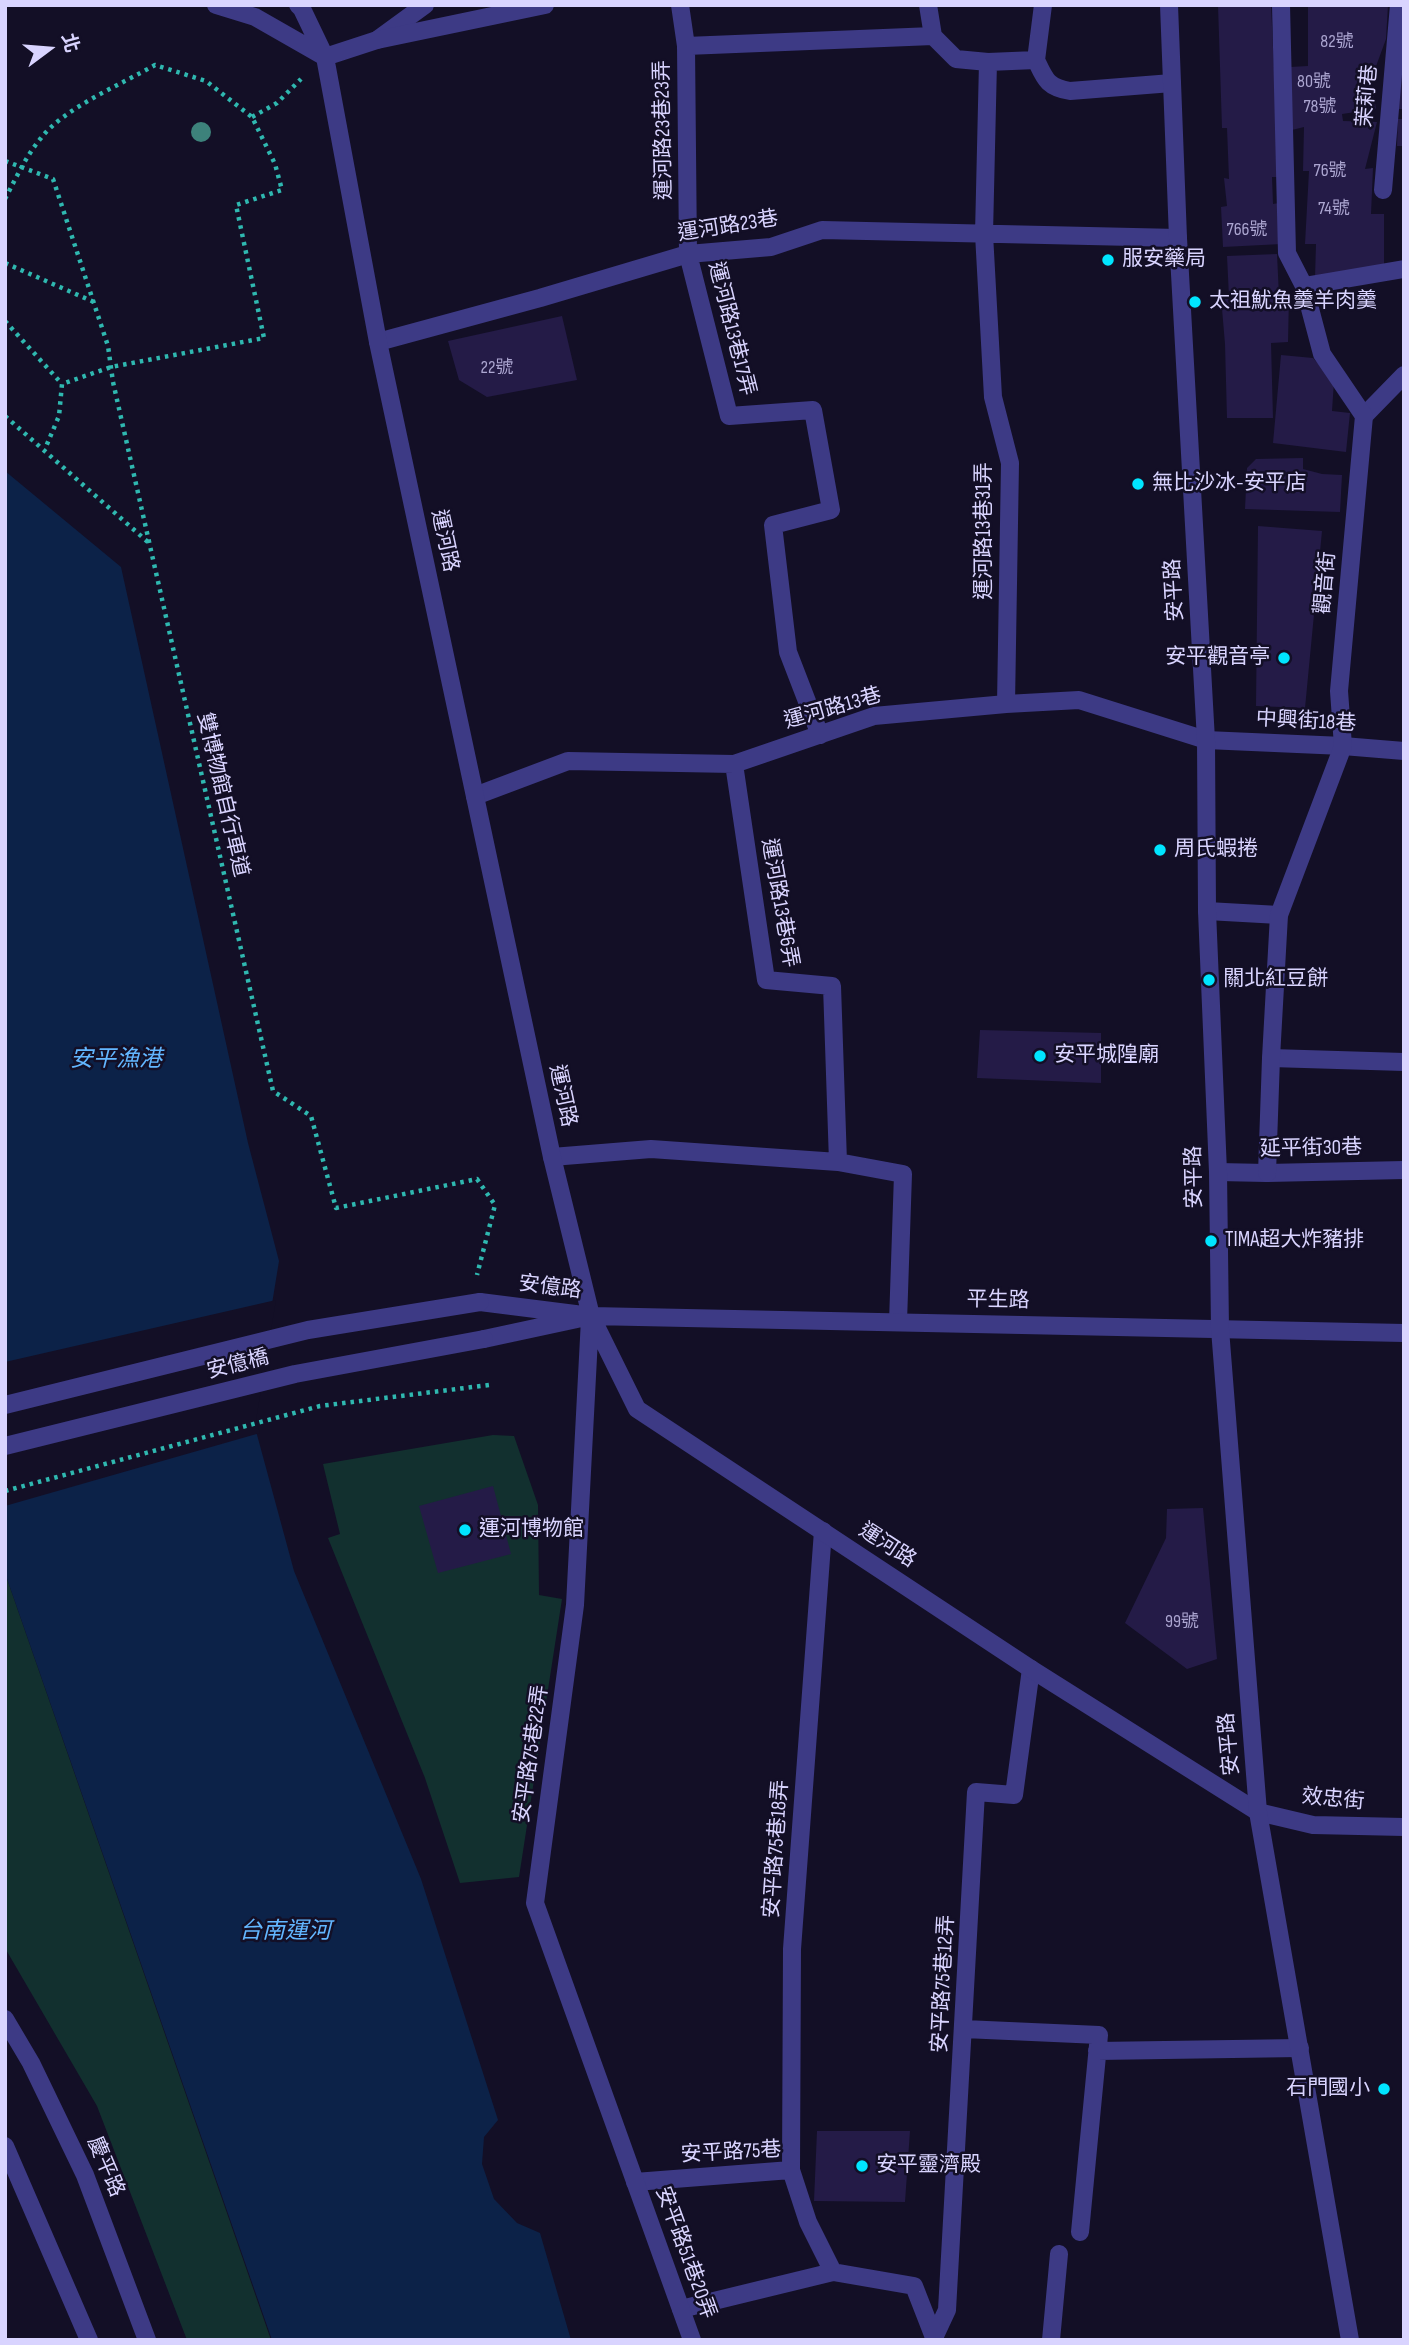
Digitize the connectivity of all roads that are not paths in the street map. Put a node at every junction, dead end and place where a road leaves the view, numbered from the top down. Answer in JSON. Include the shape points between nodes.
{"nodes":[{"id":1,"x":216,"y":5,"type":"edge"},
{"id":2,"x":298,"y":5,"type":"edge"},
{"id":3,"x":425,"y":5,"type":"edge"},
{"id":4,"x":545,"y":5,"type":"edge"},
{"id":5,"x":681,"y":5,"type":"edge"},
{"id":6,"x":928,"y":5,"type":"edge"},
{"id":7,"x":1043,"y":5,"type":"edge"},
{"id":8,"x":1169,"y":5,"type":"edge"},
{"id":9,"x":1281,"y":5,"type":"edge"},
{"id":10,"x":1398,"y":5,"type":"edge"},
{"id":11,"x":933,"y":36,"type":"junction"},
{"id":12,"x":377,"y":40,"type":"junction"},
{"id":13,"x":686,"y":46,"type":"junction"},
{"id":14,"x":325,"y":57,"type":"junction"},
{"id":15,"x":1036,"y":60,"type":"junction"},
{"id":16,"x":988,"y":62,"type":"junction"},
{"id":17,"x":1172,"y":83,"type":"junction"},
{"id":18,"x":1383,"y":190,"type":"dead end"},
{"id":19,"x":984,"y":234,"type":"junction"},
{"id":20,"x":1178,"y":238,"type":"junction"},
{"id":21,"x":688,"y":254,"type":"junction"},
{"id":22,"x":1404,"y":269,"type":"edge"},
{"id":23,"x":1304,"y":286,"type":"junction"},
{"id":24,"x":378,"y":342,"type":"junction"},
{"id":25,"x":1404,"y":374,"type":"edge"},
{"id":26,"x":1364,"y":416,"type":"junction"},
{"id":27,"x":1006,"y":704,"type":"junction"},
{"id":28,"x":820,"y":735,"type":"junction"},
{"id":29,"x":1206,"y":740,"type":"junction"},
{"id":30,"x":1343,"y":746,"type":"junction"},
{"id":31,"x":1404,"y":751,"type":"edge"},
{"id":32,"x":734,"y":764,"type":"junction"},
{"id":33,"x":475,"y":796,"type":"junction"},
{"id":34,"x":1207,"y":911,"type":"junction"},
{"id":35,"x":1279,"y":915,"type":"junction"},
{"id":36,"x":1270,"y":1058,"type":"junction"},
{"id":37,"x":1404,"y":1062,"type":"edge"},
{"id":38,"x":552,"y":1157,"type":"junction"},
{"id":39,"x":838,"y":1162,"type":"junction"},
{"id":40,"x":1404,"y":1170,"type":"edge"},
{"id":41,"x":1218,"y":1172,"type":"junction"},
{"id":42,"x":1267,"y":1173,"type":"junction"},
{"id":43,"x":480,"y":1302,"type":"joint"},
{"id":44,"x":591,"y":1315,"type":"junction"},
{"id":45,"x":898,"y":1322,"type":"junction"},
{"id":46,"x":1220,"y":1329,"type":"junction"},
{"id":47,"x":1404,"y":1333,"type":"edge"},
{"id":48,"x":484,"y":1339,"type":"joint"},
{"id":49,"x":5,"y":1405,"type":"edge"},
{"id":50,"x":5,"y":1446,"type":"edge"},
{"id":51,"x":823,"y":1531,"type":"junction"},
{"id":52,"x":1031,"y":1669,"type":"junction"},
{"id":53,"x":1258,"y":1812,"type":"junction"},
{"id":54,"x":1404,"y":1827,"type":"edge"},
{"id":55,"x":5,"y":2020,"type":"edge"},
{"id":56,"x":964,"y":2029,"type":"junction"},
{"id":57,"x":1300,"y":2048,"type":"junction"},
{"id":58,"x":1097,"y":2051,"type":"junction"},
{"id":59,"x":5,"y":2146,"type":"edge"},
{"id":60,"x":790,"y":2170,"type":"junction"},
{"id":61,"x":635,"y":2182,"type":"junction"},
{"id":62,"x":1080,"y":2232,"type":"dead end"},
{"id":63,"x":1059,"y":2254,"type":"dead end"},
{"id":64,"x":833,"y":2272,"type":"junction"},
{"id":65,"x":681,"y":2309,"type":"junction"},
{"id":66,"x":89,"y":2340,"type":"edge"},
{"id":67,"x":147,"y":2340,"type":"edge"},
{"id":68,"x":692,"y":2340,"type":"edge"},
{"id":69,"x":933,"y":2340,"type":"edge"},
{"id":70,"x":1051,"y":2340,"type":"edge"},
{"id":71,"x":1350,"y":2340,"type":"edge"}],
"edges":[{"from":1,"to":14,"type":"street","via":[[255,17]]},
{"from":2,"to":14,"type":"street","name":"運河路"},
{"from":3,"to":12,"type":"street"},
{"from":4,"to":12,"type":"street"},
{"from":5,"to":13,"type":"street","name":"運河路23巷23弄"},
{"from":6,"to":11,"type":"street"},
{"from":7,"to":15,"type":"street"},
{"from":8,"to":17,"type":"street","name":"安平路"},
{"from":9,"to":23,"type":"street","via":[[1287,253]]},
{"from":10,"to":18,"type":"street","name":"茉莉巷"},
{"from":11,"to":13,"type":"street","name":"運河路23巷23弄"},
{"from":11,"to":16,"type":"street","via":[[956,59]]},
{"from":12,"to":14,"type":"street"},
{"from":13,"to":21,"type":"street","name":"運河路23巷23弄"},
{"from":14,"to":24,"type":"street","name":"運河路"},
{"from":15,"to":16,"type":"street"},
{"from":15,"to":17,"type":"street","via":[[1055,89]]},
{"from":16,"to":19,"type":"street","name":"運河路13巷31弄"},
{"from":17,"to":20,"type":"street","name":"安平路"},
{"from":19,"to":20,"type":"street","name":"運河路23巷"},
{"from":19,"to":21,"type":"street","name":"運河路23巷","via":[[822,230],[771,247]]},
{"from":19,"to":27,"type":"street","name":"運河路13巷31弄","via":[[993,397],[1010,463]]},
{"from":20,"to":29,"type":"street","name":"安平路"},
{"from":21,"to":24,"type":"street","name":"運河路23巷"},
{"from":21,"to":28,"type":"street","name":"運河路13巷17弄","via":[[729,416],[813,410],[831,510],[773,526],[788,652]]},
{"from":22,"to":23,"type":"street"},
{"from":23,"to":26,"type":"street","via":[[1322,354]]},
{"from":24,"to":33,"type":"street","name":"運河路"},
{"from":25,"to":26,"type":"street"},
{"from":26,"to":30,"type":"street","name":"觀音街","via":[[1339,691]]},
{"from":27,"to":28,"type":"street","name":"運河路13巷","via":[[874,716]]},
{"from":27,"to":29,"type":"street","name":"運河路13巷","via":[[1079,700]]},
{"from":28,"to":32,"type":"street","name":"運河路13巷"},
{"from":29,"to":30,"type":"street","name":"中興街18巷"},
{"from":29,"to":34,"type":"street","name":"安平路"},
{"from":30,"to":31,"type":"street","name":"中興街18巷"},
{"from":30,"to":35,"type":"street","name":"觀音街"},
{"from":32,"to":33,"type":"street","name":"運河路13巷","via":[[568,761]]},
{"from":32,"to":39,"type":"street","name":"運河路13巷6弄","via":[[766,980],[832,986]]},
{"from":33,"to":38,"type":"street","name":"運河路"},
{"from":34,"to":35,"type":"street"},
{"from":34,"to":41,"type":"street","name":"安平路"},
{"from":35,"to":36,"type":"street","name":"觀音街"},
{"from":36,"to":37,"type":"street"},
{"from":36,"to":42,"type":"street","name":"觀音街"},
{"from":38,"to":39,"type":"street","via":[[651,1149]]},
{"from":38,"to":44,"type":"street","name":"運河路"},
{"from":39,"to":45,"type":"street","via":[[902,1174]]},
{"from":40,"to":42,"type":"street","name":"延平街30巷"},
{"from":41,"to":42,"type":"street","name":"延平街30巷"},
{"from":41,"to":46,"type":"street","name":"安平路"},
{"from":43,"to":44,"type":"street","name":"安億路"},
{"from":43,"to":49,"type":"street","name":"安億橋","bridge":true,"via":[[309,1330]]},
{"from":44,"to":45,"type":"street","name":"平生路"},
{"from":44,"to":48,"type":"street","name":"安億路"},
{"from":44,"to":51,"type":"street","name":"運河路","via":[[637,1409]]},
{"from":44,"to":61,"type":"street","name":"安平路75巷22弄","via":[[575,1605],[535,1903]]},
{"from":45,"to":46,"type":"street","name":"平生路"},
{"from":46,"to":47,"type":"street","name":"平生路"},
{"from":46,"to":53,"type":"street","name":"安平路"},
{"from":48,"to":50,"type":"street","name":"安億橋","bridge":true,"via":[[295,1374]]},
{"from":51,"to":52,"type":"street","name":"運河路"},
{"from":51,"to":60,"type":"street","name":"安平路75巷18弄","via":[[792,1950]]},
{"from":52,"to":53,"type":"street","name":"運河路"},
{"from":52,"to":56,"type":"street","name":"安平路75巷12弄","via":[[1014,1795],[976,1792]]},
{"from":53,"to":54,"type":"street","name":"效忠街","via":[[1313,1825]]},
{"from":53,"to":57,"type":"street","name":"安平路"},
{"from":55,"to":67,"type":"street","name":"慶平路","via":[[85,2175]]},
{"from":56,"to":58,"type":"street","via":[[1099,2035]]},
{"from":56,"to":69,"type":"street","name":"安平路75巷12弄","via":[[947,2310]]},
{"from":57,"to":58,"type":"street"},
{"from":57,"to":71,"type":"street","name":"安平路"},
{"from":58,"to":62,"type":"street"},
{"from":59,"to":66,"type":"street"},
{"from":60,"to":61,"type":"street","name":"安平路75巷"},
{"from":60,"to":64,"type":"street","name":"安平路75巷","via":[[808,2222]]},
{"from":61,"to":65,"type":"street","name":"安平路51巷20弄"},
{"from":63,"to":70,"type":"street"},
{"from":64,"to":65,"type":"street"},
{"from":64,"to":69,"type":"street","via":[[914,2286]]},
{"from":65,"to":68,"type":"street","name":"安平路51巷20弄"}]}
